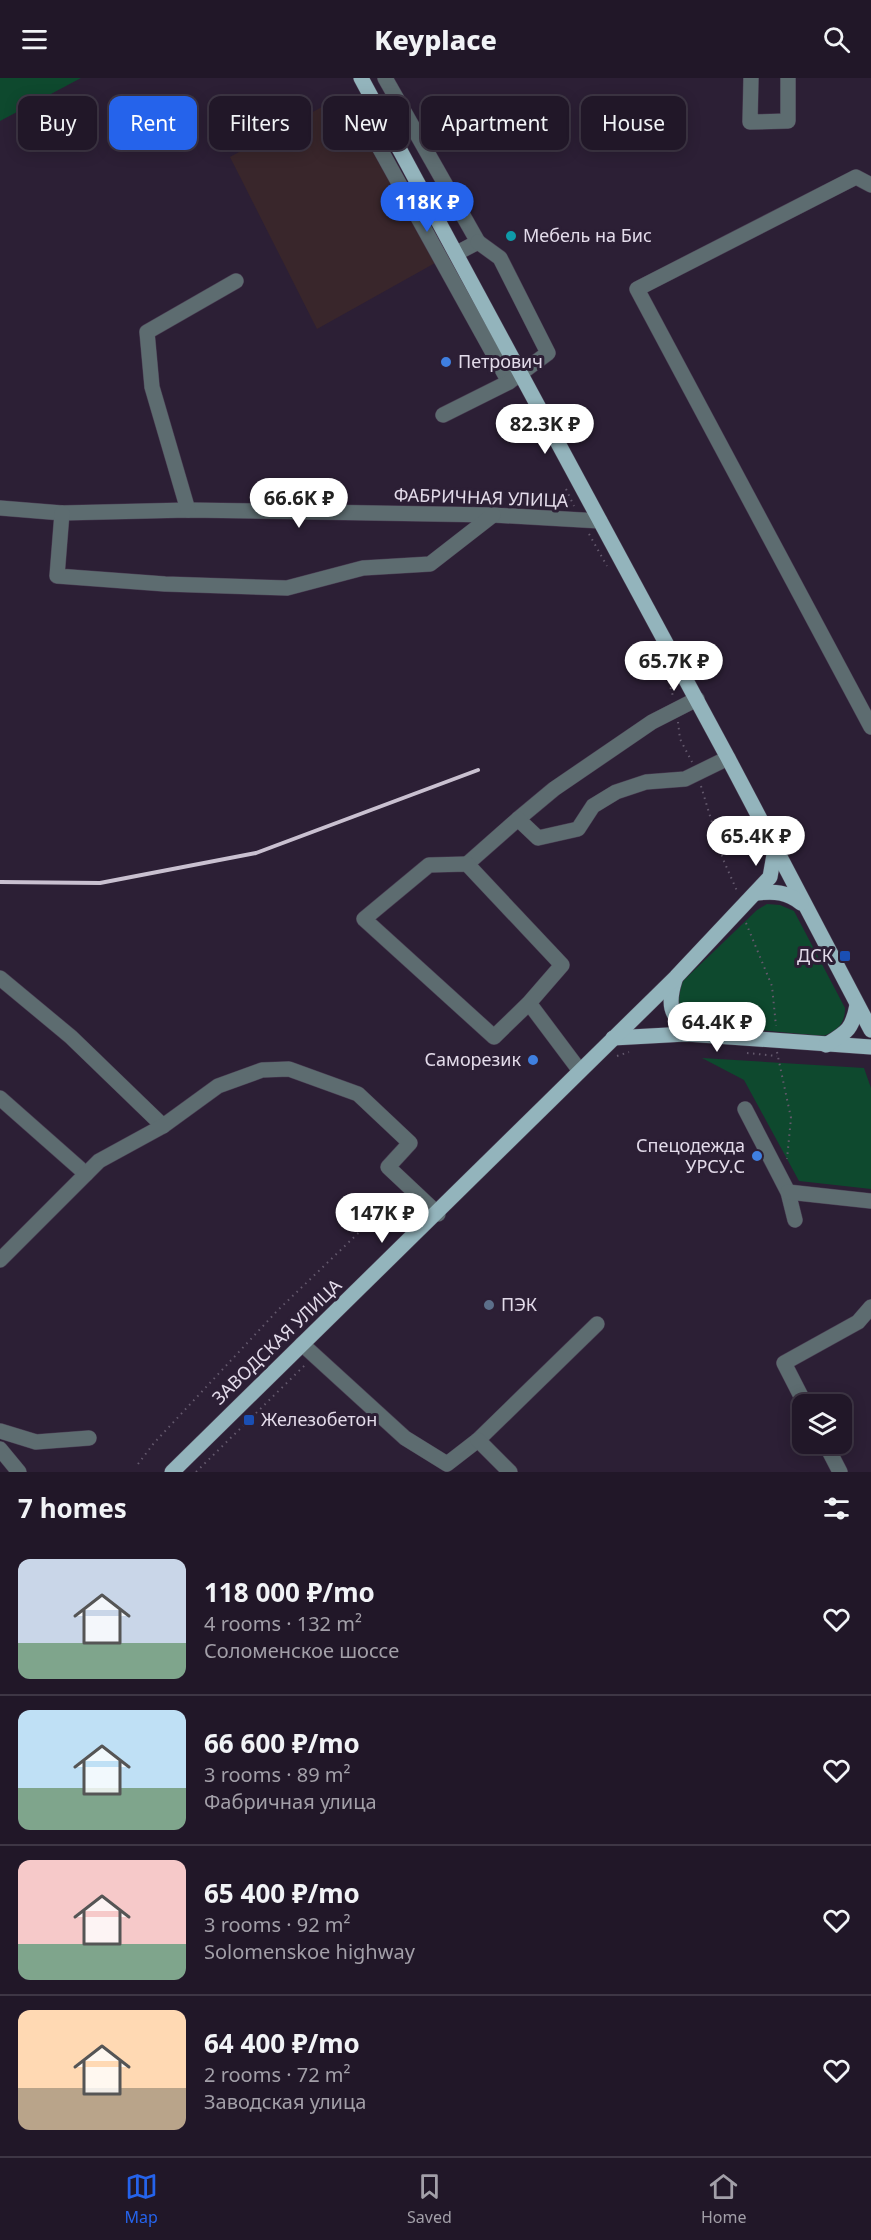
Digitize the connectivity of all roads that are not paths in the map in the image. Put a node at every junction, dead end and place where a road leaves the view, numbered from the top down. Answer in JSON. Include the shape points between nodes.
{"nodes":[{"id":1,"x":385,"y":78,"type":"edge"},
{"id":2,"x":751,"y":78,"type":"edge"},
{"id":3,"x":788,"y":78,"type":"edge"},
{"id":4,"x":367,"y":80,"type":"edge"},
{"id":5,"x":372,"y":96,"type":"edge"},
{"id":6,"x":382,"y":150,"type":"edge"},
{"id":7,"x":400,"y":150,"type":"edge"},
{"id":8,"x":871,"y":185,"type":"edge"},
{"id":9,"x":478,"y":242,"type":"junction"},
{"id":10,"x":457,"y":253,"type":"junction"},
{"id":11,"x":236,"y":281,"type":"dead end"},
{"id":12,"x":515,"y":377,"type":"junction"},
{"id":13,"x":442,"y":415,"type":"dead end"},
{"id":14,"x":0,"y":508,"type":"edge"},
{"id":15,"x":188,"y":510,"type":"junction"},
{"id":16,"x":62,"y":513,"type":"junction"},
{"id":17,"x":493,"y":515,"type":"junction"},
{"id":18,"x":600,"y":521,"type":"junction"},
{"id":19,"x":697,"y":699,"type":"junction"},
{"id":20,"x":871,"y":727,"type":"edge"},
{"id":21,"x":728,"y":758,"type":"junction"},
{"id":22,"x":518,"y":819,"type":"junction"},
{"id":23,"x":775,"y":849,"type":"junction"},
{"id":24,"x":467,"y":864,"type":"junction"},
{"id":25,"x":757,"y":893,"type":"junction"},
{"id":26,"x":804,"y":905,"type":"junction"},
{"id":27,"x":676,"y":977,"type":"junction"},
{"id":28,"x":0,"y":978,"type":"edge"},
{"id":29,"x":529,"y":1002,"type":"junction"},
{"id":30,"x":857,"y":1005,"type":"junction"},
{"id":31,"x":871,"y":1030,"type":"edge"},
{"id":32,"x":686,"y":1034,"type":"junction"},
{"id":33,"x":613,"y":1038,"type":"junction"},
{"id":34,"x":826,"y":1045,"type":"junction"},
{"id":35,"x":871,"y":1047,"type":"edge"},
{"id":36,"x":580,"y":1071,"type":"junction"},
{"id":37,"x":0,"y":1098,"type":"edge"},
{"id":38,"x":745,"y":1109,"type":"dead end"},
{"id":39,"x":163,"y":1126,"type":"junction"},
{"id":40,"x":86,"y":1174,"type":"junction"},
{"id":41,"x":788,"y":1192,"type":"junction"},
{"id":42,"x":871,"y":1201,"type":"edge"},
{"id":43,"x":438,"y":1214,"type":"junction"},
{"id":44,"x":795,"y":1220,"type":"dead end"},
{"id":45,"x":0,"y":1260,"type":"edge"},
{"id":46,"x":871,"y":1307,"type":"edge"},
{"id":47,"x":597,"y":1324,"type":"dead end"},
{"id":48,"x":302,"y":1344,"type":"junction"},
{"id":49,"x":800,"y":1394,"type":"edge"},
{"id":50,"x":0,"y":1431,"type":"edge"},
{"id":51,"x":89,"y":1438,"type":"dead end"},
{"id":52,"x":478,"y":1440,"type":"junction"},
{"id":53,"x":0,"y":1449,"type":"edge"},
{"id":54,"x":831,"y":1454,"type":"edge"},
{"id":55,"x":20,"y":1472,"type":"edge"},
{"id":56,"x":172,"y":1472,"type":"edge"},
{"id":57,"x":510,"y":1472,"type":"edge"},
{"id":58,"x":840,"y":1472,"type":"edge"}],
"edges":[{"from":1,"to":9,"type":"street"},
{"from":2,"to":3,"type":"street","via":[[750,122],[788,121]]},
{"from":4,"to":5,"type":"main road"},
{"from":6,"to":12,"type":"street"},
{"from":7,"to":10,"type":"main road"},
{"from":8,"to":20,"type":"street","via":[[856,177],[637,289]]},
{"from":9,"to":10,"type":"street"},
{"from":9,"to":12,"type":"street","via":[[500,258],[548,353]]},
{"from":10,"to":12,"type":"main road"},
{"from":11,"to":15,"type":"street","via":[[147,332],[152,387]]},
{"from":12,"to":13,"type":"street"},
{"from":12,"to":18,"type":"main road"},
{"from":14,"to":16,"type":"street","name":"ФАБРИЧНАЯ УЛИЦА"},
{"from":15,"to":16,"type":"street","name":"ФАБРИЧНАЯ УЛИЦА"},
{"from":15,"to":17,"type":"street","name":"ФАБРИЧНАЯ УЛИЦА"},
{"from":16,"to":17,"type":"street","via":[[57,576],[287,588],[363,568],[430,564]]},
{"from":17,"to":18,"type":"street","name":"ФАБРИЧНАЯ УЛИЦА"},
{"from":18,"to":19,"type":"main road"},
{"from":19,"to":21,"type":"main road"},
{"from":19,"to":22,"type":"street","via":[[652,722],[554,789]]},
{"from":21,"to":22,"type":"street","via":[[685,779],[646,782],[616,792],[593,806],[578,829],[538,838]]},
{"from":21,"to":23,"type":"main road"},
{"from":22,"to":24,"type":"street"},
{"from":23,"to":25,"type":"main road","name":"ЗАВОДСКАЯ УЛИЦА","via":[[770,877]]},
{"from":23,"to":26,"type":"main road"},
{"from":24,"to":29,"type":"street","via":[[562,965]]},
{"from":24,"to":29,"type":"street","via":[[429,865],[364,919],[494,1037]]},
{"from":25,"to":26,"type":"main road","via":[[790,894]]},
{"from":25,"to":27,"type":"main road","name":"ЗАВОДСКАЯ УЛИЦА"},
{"from":26,"to":30,"type":"main road"},
{"from":27,"to":32,"type":"main road","via":[[669,999]]},
{"from":27,"to":33,"type":"main road","name":"ЗАВОДСКАЯ УЛИЦА"},
{"from":28,"to":39,"type":"street","via":[[71,1037]]},
{"from":29,"to":36,"type":"street"},
{"from":30,"to":31,"type":"main road"},
{"from":30,"to":34,"type":"main road","via":[[847,1033]]},
{"from":32,"to":33,"type":"main road"},
{"from":32,"to":34,"type":"main road","via":[[777,1049]]},
{"from":33,"to":36,"type":"main road","name":"ЗАВОДСКАЯ УЛИЦА"},
{"from":34,"to":35,"type":"main road"},
{"from":36,"to":43,"type":"main road","name":"ЗАВОДСКАЯ УЛИЦА"},
{"from":37,"to":40,"type":"street"},
{"from":38,"to":41,"type":"street"},
{"from":39,"to":40,"type":"street","via":[[99,1161]]},
{"from":39,"to":43,"type":"street","via":[[218,1086],[262,1070],[289,1069],[358,1094],[410,1143],[388,1167]]},
{"from":40,"to":45,"type":"street"},
{"from":41,"to":42,"type":"street"},
{"from":41,"to":44,"type":"street"},
{"from":43,"to":48,"type":"main road","name":"ЗАВОДСКАЯ УЛИЦА"},
{"from":46,"to":49,"type":"street","via":[[858,1322],[784,1363]]},
{"from":47,"to":52,"type":"street"},
{"from":48,"to":52,"type":"street","via":[[405,1438],[447,1464]]},
{"from":48,"to":56,"type":"main road","name":"ЗАВОДСКАЯ УЛИЦА"},
{"from":50,"to":51,"type":"street","via":[[36,1442]]},
{"from":52,"to":57,"type":"street"},
{"from":53,"to":55,"type":"street"},
{"from":54,"to":58,"type":"street"}]}
